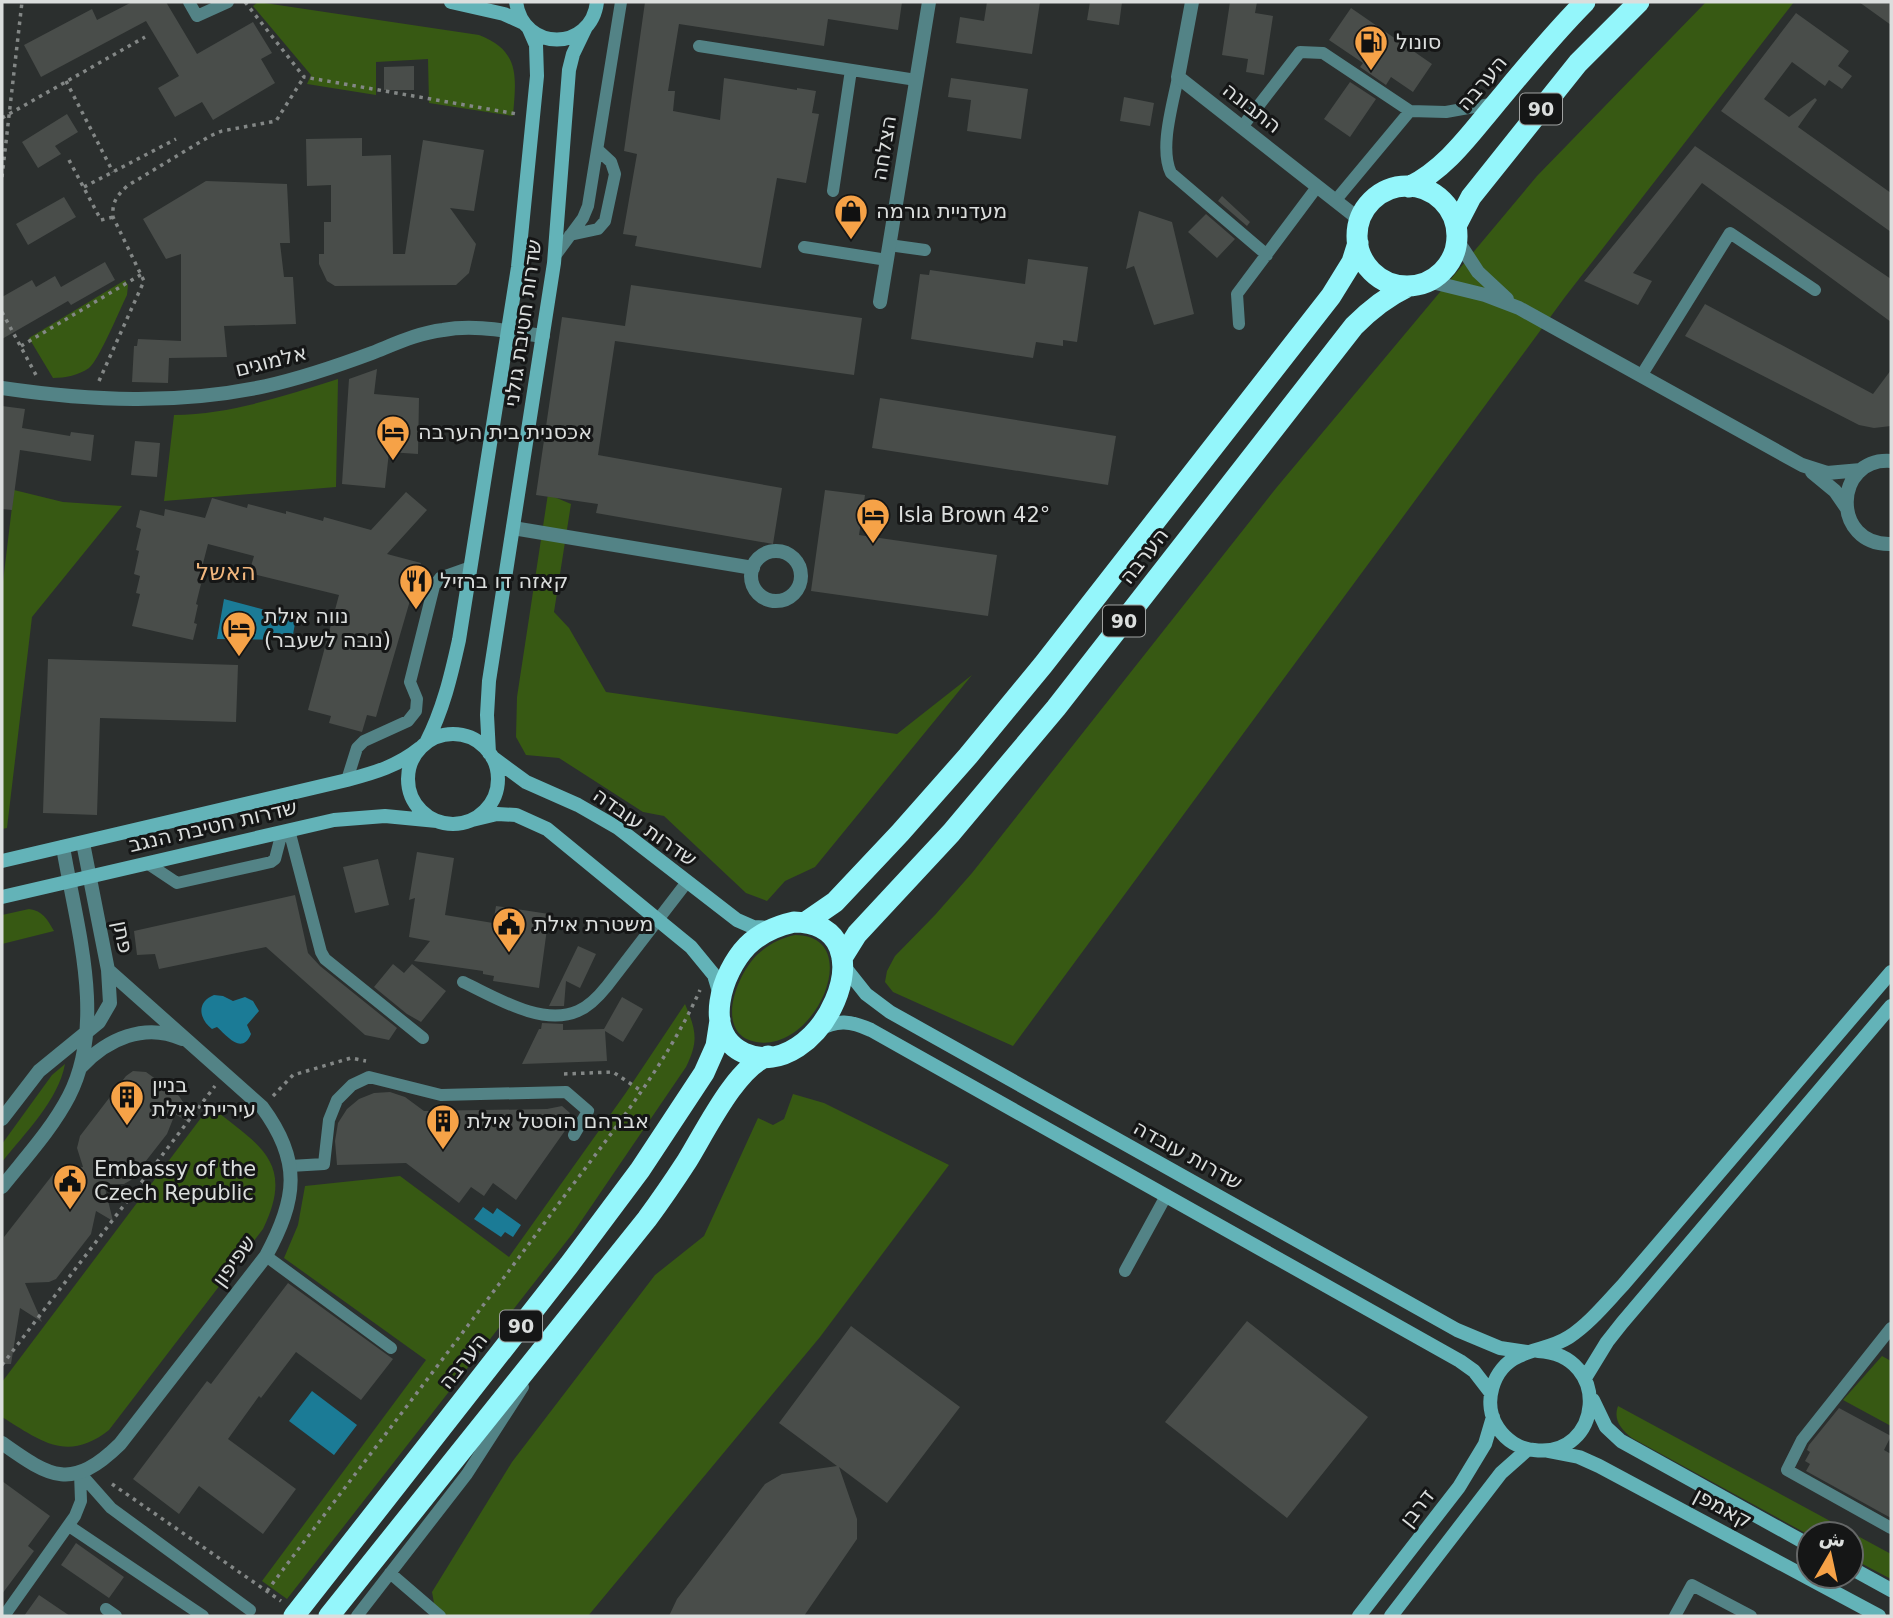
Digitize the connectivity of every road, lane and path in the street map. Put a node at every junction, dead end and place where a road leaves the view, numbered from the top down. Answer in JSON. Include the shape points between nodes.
{"nodes":[{"id":1,"x":22,"y":2,"type":"edge"},
{"id":2,"x":189,"y":2,"type":"edge"},
{"id":3,"x":228,"y":2,"type":"edge"},
{"id":4,"x":245,"y":2,"type":"edge"},
{"id":5,"x":451,"y":2,"type":"edge"},
{"id":6,"x":516,"y":2,"type":"edge"},
{"id":7,"x":597,"y":2,"type":"edge"},
{"id":8,"x":621,"y":2,"type":"edge"},
{"id":9,"x":929,"y":2,"type":"edge"},
{"id":10,"x":1192,"y":2,"type":"edge"},
{"id":11,"x":1585,"y":2,"type":"edge"},
{"id":12,"x":1639,"y":2,"type":"edge"},
{"id":13,"x":526,"y":26,"type":"junction"},
{"id":14,"x":586,"y":27,"type":"junction"},
{"id":15,"x":145,"y":37,"type":"dead end"},
{"id":16,"x":699,"y":46,"type":"dead end"},
{"id":17,"x":851,"y":70,"type":"junction"},
{"id":18,"x":304,"y":77,"type":"junction"},
{"id":19,"x":1178,"y":77,"type":"junction"},
{"id":20,"x":916,"y":80,"type":"junction"},
{"id":21,"x":66,"y":81,"type":"junction"},
{"id":22,"x":1496,"y":103,"type":"junction"},
{"id":23,"x":1410,"y":111,"type":"junction"},
{"id":24,"x":9,"y":114,"type":"junction"},
{"id":25,"x":533,"y":117,"type":"junction"},
{"id":26,"x":2,"y":118,"type":"edge"},
{"id":27,"x":1242,"y":127,"type":"junction"},
{"id":28,"x":176,"y":139,"type":"dead end"},
{"id":29,"x":598,"y":150,"type":"junction"},
{"id":30,"x":69,"y":160,"type":"dead end"},
{"id":31,"x":113,"y":172,"type":"junction"},
{"id":32,"x":2,"y":177,"type":"edge"},
{"id":33,"x":84,"y":187,"type":"junction"},
{"id":34,"x":1317,"y":187,"type":"junction"},
{"id":35,"x":1409,"y":187,"type":"junction"},
{"id":36,"x":833,"y":191,"type":"dead end"},
{"id":37,"x":1335,"y":201,"type":"junction"},
{"id":38,"x":113,"y":217,"type":"junction"},
{"id":39,"x":1360,"y":220,"type":"junction"},
{"id":40,"x":1456,"y":233,"type":"junction"},
{"id":41,"x":570,"y":235,"type":"junction"},
{"id":42,"x":1358,"y":243,"type":"junction"},
{"id":43,"x":889,"y":245,"type":"junction"},
{"id":44,"x":804,"y":247,"type":"dead end"},
{"id":45,"x":925,"y":250,"type":"dead end"},
{"id":46,"x":1267,"y":254,"type":"junction"},
{"id":47,"x":555,"y":256,"type":"junction"},
{"id":48,"x":887,"y":260,"type":"junction"},
{"id":49,"x":142,"y":274,"type":"junction"},
{"id":50,"x":1428,"y":281,"type":"junction"},
{"id":51,"x":1406,"y":286,"type":"junction"},
{"id":52,"x":1815,"y":290,"type":"dead end"},
{"id":53,"x":880,"y":302,"type":"dead end"},
{"id":54,"x":1519,"y":308,"type":"junction"},
{"id":55,"x":2,"y":312,"type":"edge"},
{"id":56,"x":1239,"y":324,"type":"dead end"},
{"id":57,"x":508,"y":332,"type":"junction"},
{"id":58,"x":543,"y":336,"type":"junction"},
{"id":59,"x":21,"y":346,"type":"junction"},
{"id":60,"x":1641,"y":376,"type":"junction"},
{"id":61,"x":2,"y":388,"type":"edge"},
{"id":62,"x":47,"y":395,"type":"junction"},
{"id":63,"x":90,"y":399,"type":"junction"},
{"id":64,"x":1890,"y":461,"type":"edge"},
{"id":65,"x":1802,"y":465,"type":"junction"},
{"id":66,"x":1861,"y":470,"type":"junction"},
{"id":67,"x":1846,"y":507,"type":"junction"},
{"id":68,"x":513,"y":528,"type":"junction"},
{"id":69,"x":1891,"y":544,"type":"edge"},
{"id":70,"x":471,"y":567,"type":"junction"},
{"id":71,"x":753,"y":568,"type":"dead end"},
{"id":72,"x":423,"y":746,"type":"junction"},
{"id":73,"x":490,"y":755,"type":"junction"},
{"id":74,"x":347,"y":780,"type":"junction"},
{"id":75,"x":472,"y":820,"type":"junction"},
{"id":76,"x":437,"y":821,"type":"junction"},
{"id":77,"x":286,"y":831,"type":"junction"},
{"id":78,"x":83,"y":843,"type":"junction"},
{"id":79,"x":63,"y":847,"type":"junction"},
{"id":80,"x":2,"y":861,"type":"edge"},
{"id":81,"x":147,"y":863,"type":"junction"},
{"id":82,"x":90,"y":876,"type":"junction"},
{"id":83,"x":68,"y":881,"type":"junction"},
{"id":84,"x":687,"y":882,"type":"junction"},
{"id":85,"x":2,"y":897,"type":"edge"},
{"id":86,"x":659,"y":921,"type":"junction"},
{"id":87,"x":806,"y":922,"type":"junction"},
{"id":88,"x":774,"y":928,"type":"junction"},
{"id":89,"x":843,"y":962,"type":"junction"},
{"id":90,"x":710,"y":969,"type":"junction"},
{"id":91,"x":108,"y":970,"type":"junction"},
{"id":92,"x":1891,"y":972,"type":"edge"},
{"id":93,"x":463,"y":982,"type":"dead end"},
{"id":94,"x":720,"y":995,"type":"junction"},
{"id":95,"x":1891,"y":1006,"type":"edge"},
{"id":96,"x":720,"y":1020,"type":"junction"},
{"id":97,"x":88,"y":1032,"type":"junction"},
{"id":98,"x":814,"y":1033,"type":"junction"},
{"id":99,"x":423,"y":1038,"type":"dead end"},
{"id":100,"x":190,"y":1042,"type":"junction"},
{"id":101,"x":768,"y":1056,"type":"junction"},
{"id":102,"x":375,"y":1063,"type":"dead end"},
{"id":103,"x":80,"y":1068,"type":"junction"},
{"id":104,"x":225,"y":1073,"type":"junction"},
{"id":105,"x":558,"y":1074,"type":"dead end"},
{"id":106,"x":640,"y":1090,"type":"junction"},
{"id":107,"x":262,"y":1107,"type":"junction"},
{"id":108,"x":2,"y":1119,"type":"edge"},
{"id":109,"x":574,"y":1135,"type":"dead end"},
{"id":110,"x":290,"y":1166,"type":"junction"},
{"id":111,"x":2,"y":1187,"type":"edge"},
{"id":112,"x":1166,"y":1196,"type":"junction"},
{"id":113,"x":267,"y":1256,"type":"junction"},
{"id":114,"x":1125,"y":1271,"type":"dead end"},
{"id":115,"x":1891,"y":1328,"type":"edge"},
{"id":116,"x":391,"y":1348,"type":"dead end"},
{"id":117,"x":544,"y":1350,"type":"junction"},
{"id":118,"x":1533,"y":1352,"type":"junction"},
{"id":119,"x":2,"y":1365,"type":"edge"},
{"id":120,"x":1587,"y":1385,"type":"junction"},
{"id":121,"x":1491,"y":1393,"type":"junction"},
{"id":122,"x":1493,"y":1417,"type":"junction"},
{"id":123,"x":2,"y":1443,"type":"edge"},
{"id":124,"x":1535,"y":1450,"type":"junction"},
{"id":125,"x":85,"y":1471,"type":"junction"},
{"id":126,"x":69,"y":1526,"type":"junction"},
{"id":127,"x":1891,"y":1528,"type":"edge"},
{"id":128,"x":1795,"y":1537,"type":"edge"},
{"id":129,"x":390,"y":1573,"type":"junction"},
{"id":130,"x":1865,"y":1576,"type":"edge"},
{"id":131,"x":1891,"y":1590,"type":"edge"},
{"id":132,"x":267,"y":1591,"type":"junction"},
{"id":133,"x":250,"y":1610,"type":"dead end"},
{"id":134,"x":295,"y":1614,"type":"edge"},
{"id":135,"x":4,"y":1616,"type":"edge"},
{"id":136,"x":203,"y":1616,"type":"edge"},
{"id":137,"x":329,"y":1616,"type":"edge"},
{"id":138,"x":356,"y":1616,"type":"edge"},
{"id":139,"x":440,"y":1616,"type":"edge"},
{"id":140,"x":1359,"y":1616,"type":"edge"},
{"id":141,"x":1391,"y":1616,"type":"edge"},
{"id":142,"x":1675,"y":1616,"type":"edge"},
{"id":143,"x":1751,"y":1616,"type":"edge"},
{"id":144,"x":1879,"y":1616,"type":"edge"}],
"edges":[{"from":1,"to":24,"type":"path"},
{"from":2,"to":3,"type":"lane","via":[[197,16]]},
{"from":4,"to":18,"type":"path"},
{"from":5,"to":13,"type":"street","via":[[504,14]]},
{"from":6,"to":13,"type":"street","name":"שדרות חטיבת גולני"},
{"from":7,"to":14,"type":"street","name":"שדרות חטיבת גולני"},
{"from":8,"to":29,"type":"lane"},
{"from":9,"to":20,"type":"street","name":"הצלחה"},
{"from":10,"to":19,"type":"street"},
{"from":11,"to":22,"type":"highway","name":"הערבה","number":"90"},
{"from":12,"to":40,"type":"highway","number":"90","via":[[1578,63],[1471,197]]},
{"from":13,"to":14,"type":"street","via":[[542,37],[559,40]]},
{"from":13,"to":25,"type":"street","name":"שדרות חטיבת גולני","via":[[536,45]]},
{"from":14,"to":47,"type":"street","name":"שדרות חטיבת גולני","via":[[570,65]]},
{"from":15,"to":21,"type":"path"},
{"from":16,"to":17,"type":"lane"},
{"from":17,"to":20,"type":"lane"},
{"from":17,"to":36,"type":"lane"},
{"from":18,"to":25,"type":"path"},
{"from":18,"to":38,"type":"path","via":[[276,121],[210,136],[127,186],[115,197]]},
{"from":19,"to":27,"type":"street","name":"התבונה"},
{"from":19,"to":46,"type":"lane","via":[[1165,151],[1171,173]]},
{"from":20,"to":43,"type":"street","name":"הצלחה"},
{"from":21,"to":24,"type":"path"},
{"from":21,"to":31,"type":"path"},
{"from":22,"to":23,"type":"lane","via":[[1446,112]]},
{"from":22,"to":35,"type":"highway","name":"הערבה","number":"90","via":[[1436,172]]},
{"from":23,"to":27,"type":"lane","via":[[1323,53],[1300,52]]},
{"from":23,"to":37,"type":"lane"},
{"from":24,"to":26,"type":"path"},
{"from":24,"to":32,"type":"path"},
{"from":25,"to":57,"type":"street","name":"שדרות חטיבת גולני"},
{"from":27,"to":34,"type":"street","name":"התבונה"},
{"from":28,"to":31,"type":"path"},
{"from":29,"to":41,"type":"lane","via":[[588,206]]},
{"from":29,"to":41,"type":"lane","via":[[611,162],[615,174],[605,221],[598,229]]},
{"from":30,"to":33,"type":"path"},
{"from":31,"to":33,"type":"path"},
{"from":33,"to":38,"type":"path","via":[[102,220]]},
{"from":34,"to":37,"type":"street","name":"התבונה"},
{"from":34,"to":46,"type":"lane"},
{"from":35,"to":39,"type":"highway","via":[[1385,191],[1371,201]]},
{"from":35,"to":40,"type":"highway","via":[[1433,193],[1446,204]]},
{"from":37,"to":39,"type":"street","name":"התבונה"},
{"from":38,"to":49,"type":"path"},
{"from":39,"to":42,"type":"highway"},
{"from":40,"to":50,"type":"highway","via":[[1456,250],[1449,265]]},
{"from":40,"to":54,"type":"street","via":[[1478,272]]},
{"from":41,"to":47,"type":"lane"},
{"from":42,"to":51,"type":"highway","via":[[1365,263],[1376,275],[1390,284]]},
{"from":42,"to":87,"type":"highway","name":"הערבה","number":"90","via":[[1331,296],[1009,707],[835,902]]},
{"from":43,"to":45,"type":"lane"},
{"from":43,"to":48,"type":"street","name":"הצלחה"},
{"from":44,"to":48,"type":"lane"},
{"from":46,"to":56,"type":"lane","via":[[1237,294]]},
{"from":47,"to":58,"type":"street","name":"שדרות חטיבת גולני"},
{"from":48,"to":53,"type":"street","name":"הצלחה"},
{"from":49,"to":59,"type":"path"},
{"from":49,"to":63,"type":"path","via":[[139,296]]},
{"from":50,"to":51,"type":"highway"},
{"from":50,"to":54,"type":"street"},
{"from":51,"to":89,"type":"highway","name":"הערבה","number":"90","via":[[1387,296],[1354,326],[1056,708],[951,833],[857,933]]},
{"from":52,"to":60,"type":"lane","via":[[1730,233]]},
{"from":54,"to":60,"type":"street"},
{"from":55,"to":59,"type":"path"},
{"from":57,"to":58,"type":"street","name":"אלמוגים"},
{"from":57,"to":63,"type":"street","name":"אלמוגים","via":[[441,330],[345,363],[229,393],[154,400]]},
{"from":57,"to":70,"type":"street","name":"שדרות חטיבת גולני"},
{"from":58,"to":68,"type":"street","name":"שדרות חטיבת גולני"},
{"from":59,"to":62,"type":"path"},
{"from":60,"to":65,"type":"street"},
{"from":61,"to":62,"type":"street","name":"אלמוגים"},
{"from":62,"to":63,"type":"street","name":"אלמוגים"},
{"from":64,"to":66,"type":"street"},
{"from":65,"to":66,"type":"street","via":[[1827,473]]},
{"from":65,"to":67,"type":"street","via":[[1832,487]]},
{"from":66,"to":67,"type":"street","via":[[1850,483]]},
{"from":67,"to":69,"type":"street","via":[[1851,523],[1866,538]]},
{"from":68,"to":71,"type":"street"},
{"from":68,"to":73,"type":"street","name":"שדרות חטיבת גולני","via":[[489,681]]},
{"from":70,"to":72,"type":"street","name":"שדרות חטיבת גולני","via":[[446,694]]},
{"from":70,"to":74,"type":"lane","via":[[440,578],[433,586],[410,682],[416,711],[408,721],[364,741],[357,748]]},
{"from":72,"to":73,"type":"street","via":[[442,736],[460,735],[476,741]]},
{"from":72,"to":74,"type":"street","name":"שדרות חטיבת הנגב","via":[[407,759]]},
{"from":72,"to":76,"type":"street","via":[[408,772],[409,790],[422,812]]},
{"from":73,"to":75,"type":"street","via":[[498,777],[495,795],[486,810]]},
{"from":73,"to":84,"type":"street","name":"שדרות עובדה","via":[[526,782],[611,824]]},
{"from":74,"to":78,"type":"street","name":"שדרות חטיבת הנגב"},
{"from":75,"to":76,"type":"street","via":[[455,824]]},
{"from":75,"to":86,"type":"street","via":[[506,814],[536,822]]},
{"from":76,"to":77,"type":"street","name":"שדרות חטיבת הנגב","via":[[368,817]]},
{"from":77,"to":81,"type":"street","name":"שדרות חטיבת הנגב"},
{"from":77,"to":81,"type":"lane","via":[[275,859],[257,865],[177,883]]},
{"from":77,"to":99,"type":"lane","via":[[321,953]]},
{"from":78,"to":79,"type":"street","name":"שדרות חטיבת הנגב"},
{"from":78,"to":82,"type":"street","name":"פתן"},
{"from":79,"to":80,"type":"street","name":"שדרות חטיבת הנגב"},
{"from":79,"to":83,"type":"street","name":"פתן"},
{"from":81,"to":82,"type":"street","name":"שדרות חטיבת הנגב"},
{"from":82,"to":83,"type":"street","name":"שדרות חטיבת הנגב"},
{"from":82,"to":91,"type":"street","name":"פתן"},
{"from":83,"to":85,"type":"street","name":"שדרות חטיבת הנגב"},
{"from":83,"to":97,"type":"street","name":"פתן","via":[[85,978]]},
{"from":84,"to":86,"type":"lane"},
{"from":84,"to":88,"type":"street","name":"שדרות עובדה","via":[[737,920]]},
{"from":86,"to":90,"type":"street"},
{"from":86,"to":93,"type":"lane","via":[[593,1002],[577,1012],[533,1011]]},
{"from":87,"to":88,"type":"highway","number":"90"},
{"from":87,"to":89,"type":"highway","via":[[834,938]]},
{"from":88,"to":94,"type":"highway","number":"90","via":[[738,957]]},
{"from":89,"to":98,"type":"highway","number":"90","via":[[838,996]]},
{"from":89,"to":118,"type":"street","name":"שדרות עובדה","via":[[866,994],[890,1012],[1457,1330],[1500,1348]]},
{"from":90,"to":94,"type":"street"},
{"from":90,"to":106,"type":"path"},
{"from":91,"to":97,"type":"street","name":"פתן","via":[[110,1003]]},
{"from":91,"to":100,"type":"street","name":"שפיפון"},
{"from":92,"to":118,"type":"street","via":[[1623,1285],[1572,1335]]},
{"from":94,"to":96,"type":"highway","number":"90"},
{"from":95,"to":120,"type":"street","via":[[1622,1323],[1607,1342]]},
{"from":96,"to":101,"type":"highway","via":[[737,1048],[746,1054]]},
{"from":96,"to":134,"type":"highway","name":"הערבה","number":"90","via":[[716,1046],[704,1073],[640,1170]]},
{"from":97,"to":103,"type":"street","name":"פתן"},
{"from":97,"to":108,"type":"street","via":[[39,1071]]},
{"from":98,"to":101,"type":"highway","number":"90","via":[[792,1049]]},
{"from":98,"to":112,"type":"street","via":[[841,1022],[864,1027]]},
{"from":100,"to":103,"type":"street","via":[[161,1033],[131,1034],[104,1046]]},
{"from":100,"to":104,"type":"street","name":"שפיפון"},
{"from":101,"to":117,"type":"highway","number":"90","via":[[737,1081],[655,1209]]},
{"from":102,"to":107,"type":"path","via":[[351,1058],[293,1075]]},
{"from":103,"to":111,"type":"street","name":"פתן","via":[[60,1111]]},
{"from":104,"to":107,"type":"street","name":"שפיפון"},
{"from":104,"to":119,"type":"path"},
{"from":105,"to":106,"type":"path","via":[[613,1072]]},
{"from":106,"to":132,"type":"path"},
{"from":107,"to":110,"type":"street","name":"שפיפון","via":[[276,1126]]},
{"from":109,"to":110,"type":"lane","via":[[588,1111],[566,1092],[441,1095],[369,1077],[352,1084],[337,1100],[329,1120],[324,1164]]},
{"from":110,"to":113,"type":"street","name":"שפיפון","via":[[287,1210]]},
{"from":112,"to":114,"type":"lane"},
{"from":112,"to":121,"type":"street","via":[[1460,1361]]},
{"from":113,"to":116,"type":"lane"},
{"from":113,"to":125,"type":"street","name":"שפיפון","via":[[120,1444]]},
{"from":115,"to":127,"type":"lane","via":[[1802,1440],[1787,1470]]},
{"from":117,"to":129,"type":"lane","via":[[480,1456]]},
{"from":117,"to":137,"type":"highway","number":"90"},
{"from":118,"to":120,"type":"street","via":[[1567,1359]]},
{"from":118,"to":121,"type":"street","via":[[1503,1367]]},
{"from":120,"to":124,"type":"street","via":[[1588,1419],[1577,1435],[1562,1446]]},
{"from":120,"to":128,"type":"street","name":"קאמפן","via":[[1598,1415],[1621,1441]]},
{"from":121,"to":122,"type":"street"},
{"from":122,"to":124,"type":"street","via":[[1506,1438]]},
{"from":122,"to":140,"type":"street","name":"דרבן","via":[[1485,1444],[1459,1487]]},
{"from":123,"to":125,"type":"street","via":[[44,1470],[57,1474]]},
{"from":124,"to":141,"type":"street","via":[[1501,1473]]},
{"from":124,"to":144,"type":"street","name":"קאמפן","via":[[1599,1465]]},
{"from":125,"to":126,"type":"lane","via":[[79,1509]]},
{"from":125,"to":132,"type":"path"},
{"from":125,"to":133,"type":"lane","via":[[111,1508]]},
{"from":126,"to":135,"type":"lane"},
{"from":126,"to":136,"type":"lane"},
{"from":129,"to":138,"type":"lane"},
{"from":129,"to":139,"type":"lane"},
{"from":130,"to":131,"type":"street"},
{"from":132,"to":134,"type":"path"},
{"from":142,"to":143,"type":"lane","via":[[1692,1585]]}]}
